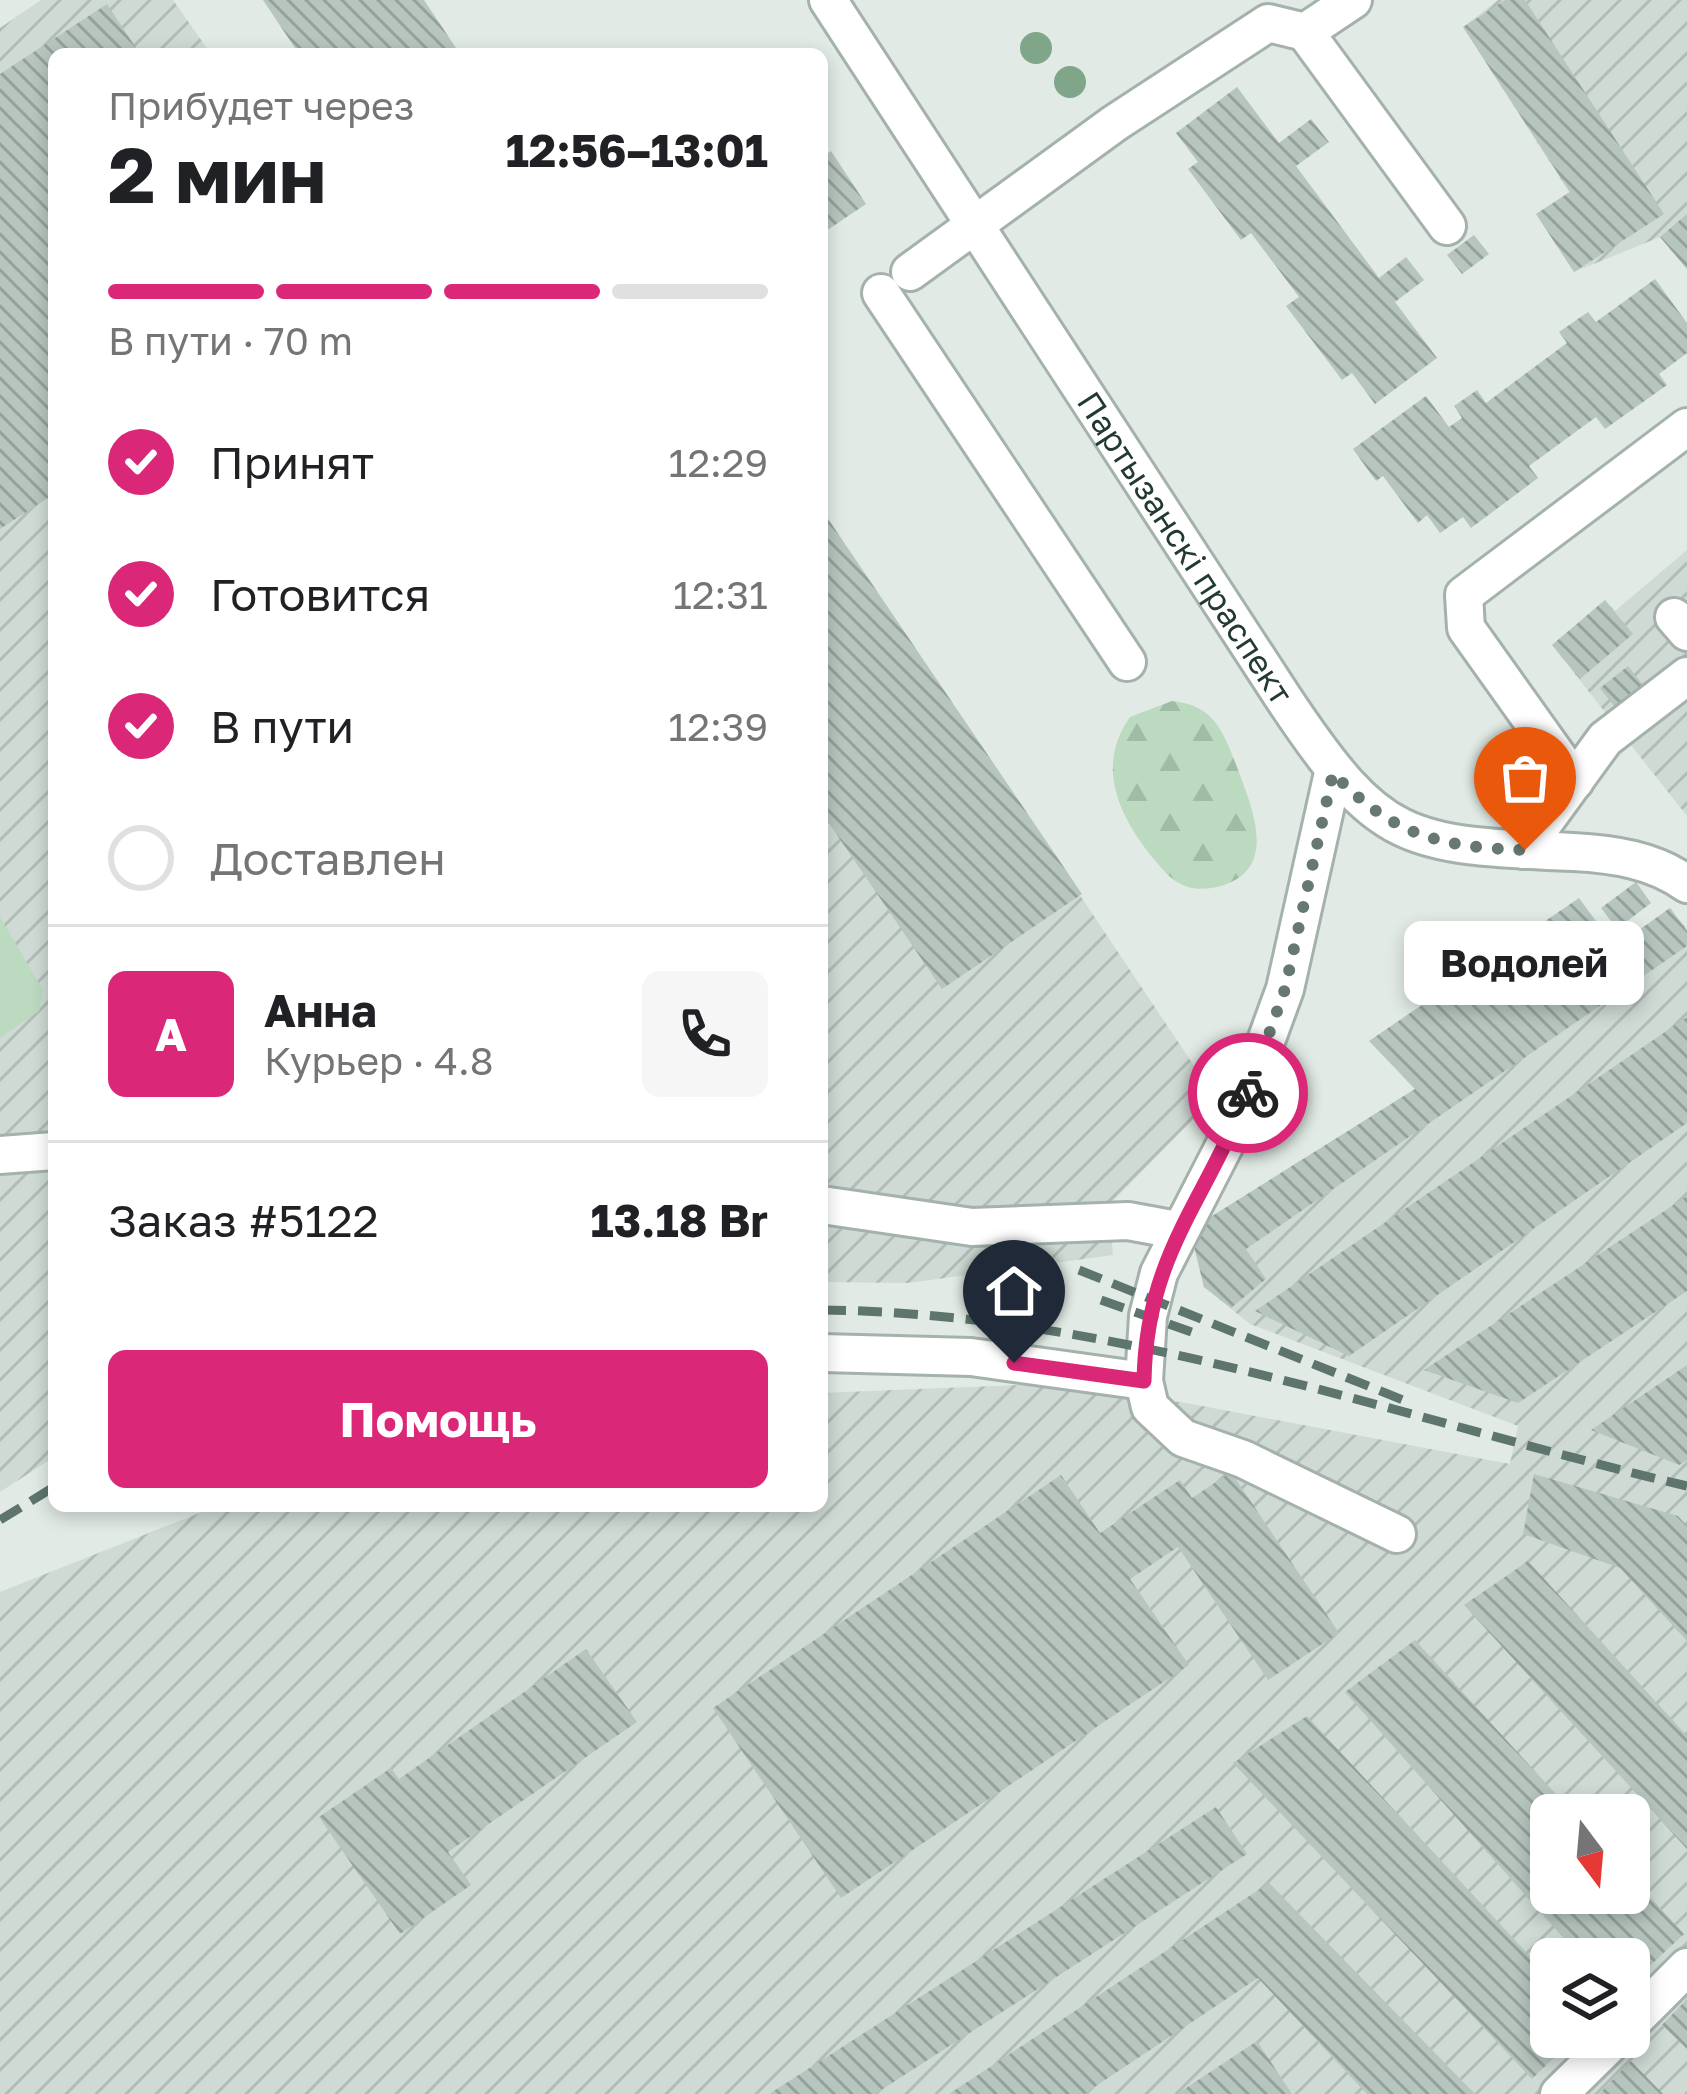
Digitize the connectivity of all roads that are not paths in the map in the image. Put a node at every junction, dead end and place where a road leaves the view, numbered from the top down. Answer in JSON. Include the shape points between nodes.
{"nodes":[{"id":1,"x":828,"y":0,"type":"edge"},
{"id":2,"x":1353,"y":0,"type":"edge"},
{"id":3,"x":1305,"y":32,"type":"junction"},
{"id":4,"x":976,"y":222,"type":"junction"},
{"id":5,"x":1448,"y":226,"type":"dead end"},
{"id":6,"x":1687,"y":427,"type":"edge"},
{"id":7,"x":1127,"y":662,"type":"dead end"},
{"id":8,"x":1687,"y":676,"type":"edge"},
{"id":9,"x":1333,"y":773,"type":"junction"},
{"id":10,"x":1575,"y":782,"type":"junction"},
{"id":11,"x":1525,"y":850,"type":"junction"},
{"id":12,"x":1687,"y":884,"type":"edge"},
{"id":13,"x":48,"y":1151,"type":"edge"},
{"id":14,"x":0,"y":1155,"type":"edge"},
{"id":15,"x":828,"y":1206,"type":"edge"},
{"id":16,"x":1178,"y":1230,"type":"junction"},
{"id":17,"x":828,"y":1353,"type":"edge"},
{"id":18,"x":1144,"y":1381,"type":"junction"},
{"id":19,"x":1397,"y":1534,"type":"dead end"},
{"id":20,"x":1687,"y":1967,"type":"edge"},
{"id":21,"x":1650,"y":2004,"type":"edge"},
{"id":22,"x":1595,"y":2058,"type":"edge"},
{"id":23,"x":1559,"y":2094,"type":"edge"}],
"edges":[{"from":1,"to":4,"type":"street","name":"Партызанскі праспект"},
{"from":2,"to":3,"type":"street"},
{"from":3,"to":4,"type":"street","via":[[1268,23],[1237,40]]},
{"from":3,"to":5,"type":"street"},
{"from":4,"to":7,"type":"street","via":[[895,282]]},
{"from":4,"to":9,"type":"street","name":"Партызанскі праспект"},
{"from":6,"to":10,"type":"street","via":[[1464,595],[1466,628]]},
{"from":8,"to":10,"type":"street","via":[[1605,739]]},
{"from":9,"to":11,"type":"street","name":"Партызанскі праспект","via":[[1396,826],[1439,843]]},
{"from":9,"to":16,"type":"street","via":[[1308,901],[1261,1060]]},
{"from":10,"to":11,"type":"street"},
{"from":11,"to":12,"type":"street","name":"Партызанскі праспект","via":[[1608,854]]},
{"from":13,"to":14,"type":"street"},
{"from":15,"to":16,"type":"street","via":[[973,1227],[1127,1221]]},
{"from":16,"to":18,"type":"street","via":[[1148,1316]]},
{"from":17,"to":18,"type":"street","via":[[970,1357]]},
{"from":18,"to":19,"type":"street","via":[[1150,1407],[1184,1438]]},
{"from":20,"to":21,"type":"street"},
{"from":22,"to":23,"type":"street"}]}
